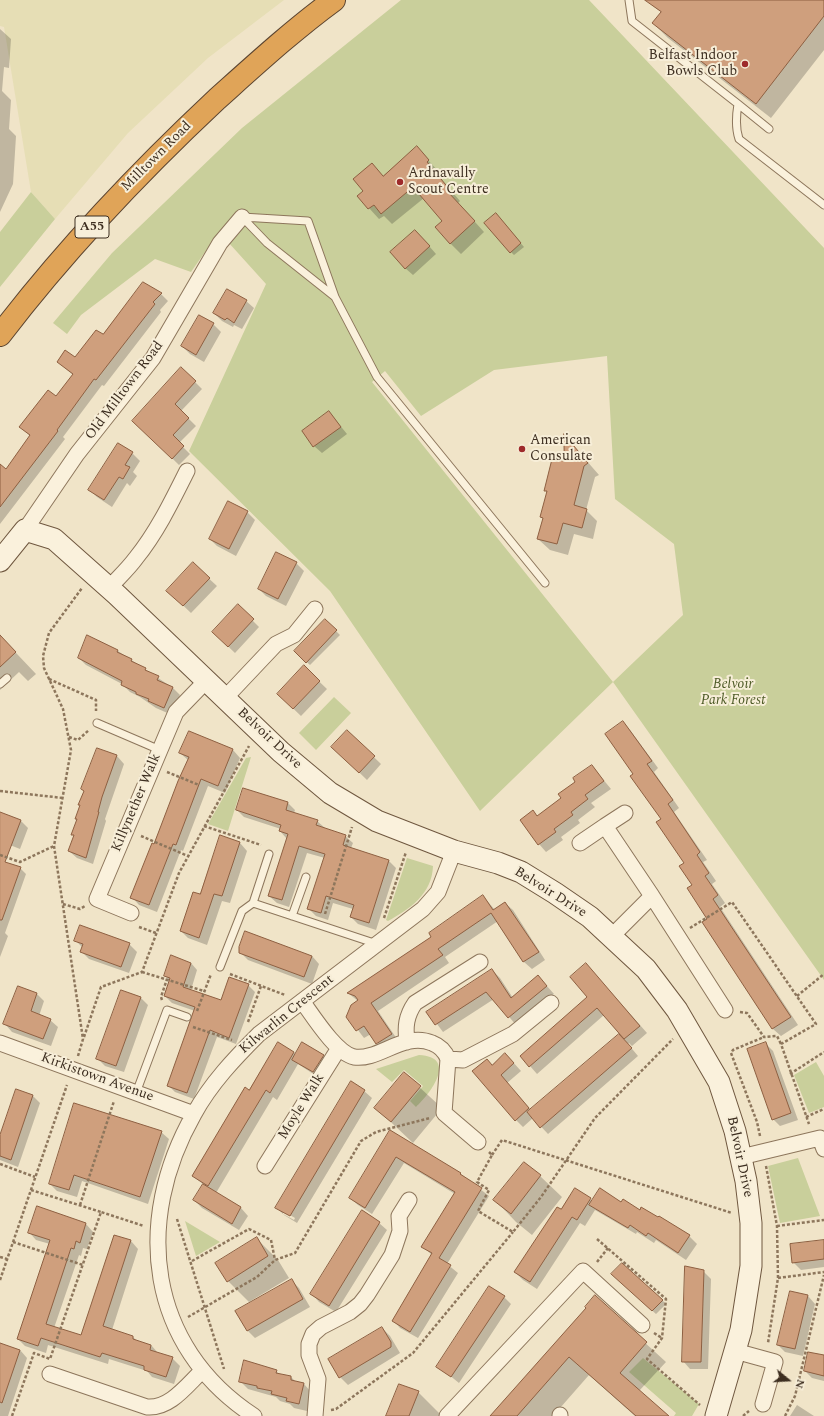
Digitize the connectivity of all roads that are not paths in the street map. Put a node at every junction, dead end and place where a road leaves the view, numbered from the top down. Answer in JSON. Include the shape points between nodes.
{"nodes":[{"id":1,"x":334,"y":0,"type":"edge"},
{"id":2,"x":629,"y":0,"type":"edge"},
{"id":3,"x":738,"y":104,"type":"junction"},
{"id":4,"x":769,"y":129,"type":"dead end"},
{"id":5,"x":824,"y":205,"type":"edge"},
{"id":6,"x":242,"y":217,"type":"junction"},
{"id":7,"x":335,"y":298,"type":"junction"},
{"id":8,"x":0,"y":334,"type":"edge"},
{"id":9,"x":187,"y":471,"type":"dead end"},
{"id":10,"x":25,"y":530,"type":"junction"},
{"id":11,"x":0,"y":561,"type":"edge"},
{"id":12,"x":545,"y":583,"type":"dead end"},
{"id":13,"x":109,"y":588,"type":"junction"},
{"id":14,"x":316,"y":608,"type":"dead end"},
{"id":15,"x":7,"y":678,"type":"dead end"},
{"id":16,"x":206,"y":681,"type":"junction"},
{"id":17,"x":0,"y":684,"type":"edge"},
{"id":18,"x":225,"y":698,"type":"junction"},
{"id":19,"x":97,"y":723,"type":"road end"},
{"id":20,"x":160,"y":750,"type":"junction"},
{"id":21,"x":625,"y":812,"type":"dead end"},
{"id":22,"x":605,"y":826,"type":"junction"},
{"id":23,"x":580,"y":843,"type":"dead end"},
{"id":24,"x":454,"y":851,"type":"junction"},
{"id":25,"x":269,"y":854,"type":"road end"},
{"id":26,"x":306,"y":877,"type":"dead end"},
{"id":27,"x":652,"y":896,"type":"junction"},
{"id":28,"x":253,"y":903,"type":"junction"},
{"id":29,"x":131,"y":913,"type":"dead end"},
{"id":30,"x":292,"y":916,"type":"junction"},
{"id":31,"x":612,"y":936,"type":"junction"},
{"id":32,"x":376,"y":944,"type":"junction"},
{"id":33,"x":480,"y":962,"type":"dead end"},
{"id":34,"x":220,"y":967,"type":"road end"},
{"id":35,"x":302,"y":1001,"type":"junction"},
{"id":36,"x":551,"y":1003,"type":"dead end"},
{"id":37,"x":725,"y":1010,"type":"road end"},
{"id":38,"x":191,"y":1018,"type":"road end"},
{"id":39,"x":408,"y":1042,"type":"junction"},
{"id":40,"x":0,"y":1043,"type":"edge"},
{"id":41,"x":339,"y":1048,"type":"junction"},
{"id":42,"x":448,"y":1059,"type":"junction"},
{"id":43,"x":136,"y":1093,"type":"junction"},
{"id":44,"x":194,"y":1114,"type":"junction"},
{"id":45,"x":478,"y":1142,"type":"road end"},
{"id":46,"x":822,"y":1144,"type":"edge"},
{"id":47,"x":741,"y":1157,"type":"junction"},
{"id":48,"x":265,"y":1166,"type":"dead end"},
{"id":49,"x":408,"y":1200,"type":"dead end"},
{"id":50,"x":642,"y":1325,"type":"dead end"},
{"id":51,"x":735,"y":1351,"type":"junction"},
{"id":52,"x":202,"y":1370,"type":"junction"},
{"id":53,"x":50,"y":1374,"type":"dead end"},
{"id":54,"x":763,"y":1404,"type":"dead end"},
{"id":55,"x":254,"y":1416,"type":"edge"},
{"id":56,"x":315,"y":1416,"type":"edge"},
{"id":57,"x":447,"y":1416,"type":"edge"},
{"id":58,"x":716,"y":1416,"type":"edge"}],
"edges":[{"from":1,"to":8,"type":"highway","name":"Milltown Road","number":"A55","via":[[249,70],[127,187]]},
{"from":2,"to":3,"type":"lane","via":[[632,21]]},
{"from":3,"to":4,"type":"lane"},
{"from":3,"to":5,"type":"lane","via":[[736,120],[739,139]]},
{"from":6,"to":7,"type":"lane","via":[[267,243]]},
{"from":6,"to":7,"type":"lane","via":[[308,221]]},
{"from":6,"to":10,"type":"street","name":"Old Milltown Road","via":[[220,243],[152,358],[77,454]]},
{"from":7,"to":12,"type":"lane","via":[[377,377]]},
{"from":9,"to":13,"type":"street","via":[[136,559]]},
{"from":10,"to":11,"type":"street","name":"Old Milltown Road"},
{"from":10,"to":13,"type":"street","name":"Belvoir Drive","via":[[54,538]]},
{"from":13,"to":16,"type":"street","name":"Belvoir Drive"},
{"from":14,"to":18,"type":"street","via":[[294,635],[276,644]]},
{"from":15,"to":17,"type":"lane"},
{"from":16,"to":18,"type":"street","name":"Belvoir Drive"},
{"from":16,"to":20,"type":"street","name":"Killynether Walk","via":[[176,712]]},
{"from":18,"to":24,"type":"street","name":"Belvoir Drive","via":[[281,752],[330,793],[377,821]]},
{"from":19,"to":20,"type":"lane"},
{"from":20,"to":29,"type":"street","name":"Killynether Walk","via":[[97,899]]},
{"from":21,"to":22,"type":"street"},
{"from":22,"to":23,"type":"street"},
{"from":22,"to":27,"type":"street"},
{"from":24,"to":31,"type":"street","name":"Belvoir Drive","via":[[522,872],[590,917]]},
{"from":24,"to":32,"type":"street","name":"Kilwarlin Crescent","via":[[438,892],[423,910]]},
{"from":25,"to":28,"type":"lane"},
{"from":26,"to":30,"type":"lane"},
{"from":27,"to":31,"type":"street"},
{"from":27,"to":37,"type":"street"},
{"from":28,"to":30,"type":"lane"},
{"from":28,"to":34,"type":"lane","via":[[242,911]]},
{"from":30,"to":32,"type":"lane"},
{"from":31,"to":47,"type":"street","name":"Belvoir Drive","via":[[646,969],[686,1026],[719,1082]]},
{"from":32,"to":35,"type":"street","name":"Kilwarlin Crescent"},
{"from":33,"to":39,"type":"street","via":[[415,1003],[407,1020]]},
{"from":35,"to":41,"type":"street"},
{"from":35,"to":44,"type":"street","name":"Kilwarlin Crescent","via":[[248,1046],[214,1083]]},
{"from":36,"to":42,"type":"street","via":[[512,1034],[463,1060]]},
{"from":38,"to":43,"type":"lane","via":[[167,1010]]},
{"from":39,"to":41,"type":"street","via":[[354,1057]]},
{"from":39,"to":42,"type":"street","via":[[418,1039],[437,1045],[446,1052]]},
{"from":40,"to":43,"type":"street","name":"Kirkistown Avenue"},
{"from":41,"to":48,"type":"street","name":"Moyle Walk"},
{"from":42,"to":45,"type":"street","via":[[444,1114]]},
{"from":43,"to":44,"type":"street","name":"Kirkistown Avenue"},
{"from":44,"to":52,"type":"street","name":"Kilwarlin Crescent","via":[[171,1164],[163,1192],[159,1251],[163,1292],[174,1324],[194,1362]]},
{"from":46,"to":47,"type":"street"},
{"from":47,"to":51,"type":"street","name":"Belvoir Drive","via":[[751,1218],[751,1266]]},
{"from":49,"to":56,"type":"street","via":[[399,1216],[400,1231],[392,1255],[367,1295],[350,1312],[313,1334],[309,1344],[309,1355],[318,1379]]},
{"from":50,"to":57,"type":"street","via":[[583,1271]]},
{"from":51,"to":54,"type":"street","via":[[775,1362]]},
{"from":51,"to":58,"type":"street","name":"Belvoir Drive"},
{"from":52,"to":53,"type":"street","via":[[165,1404],[156,1408]]},
{"from":52,"to":55,"type":"street","name":"Kilwarlin Crescent","via":[[217,1388]]}]}
